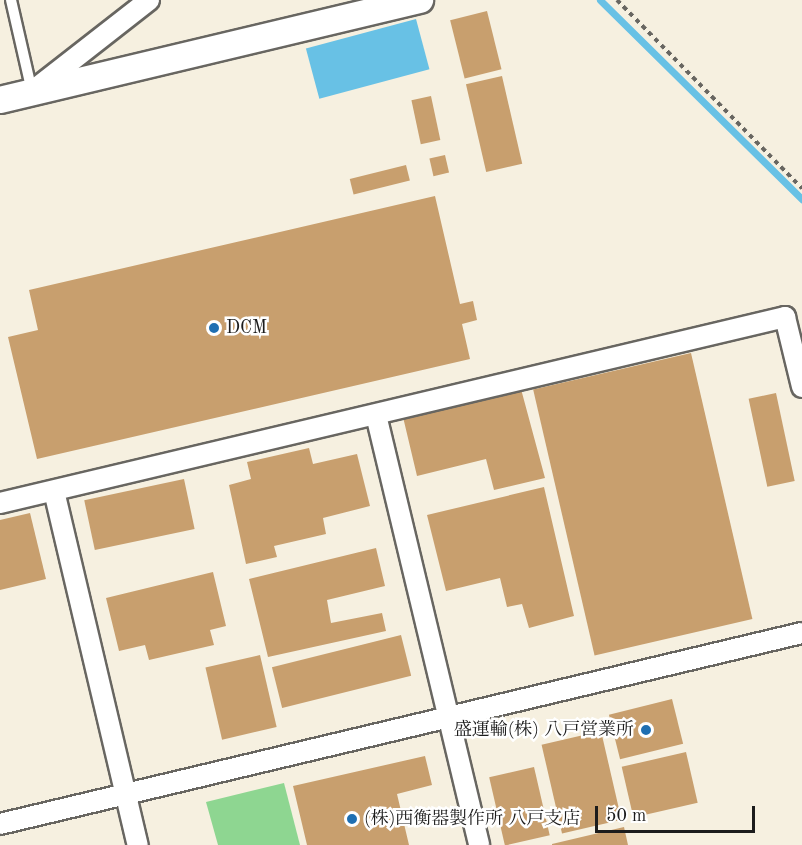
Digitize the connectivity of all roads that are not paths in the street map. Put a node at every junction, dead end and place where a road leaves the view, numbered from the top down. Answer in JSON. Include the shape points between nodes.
{"nodes":[{"id":1,"x":11,"y":0,"type":"edge"},
{"id":2,"x":149,"y":0,"type":"edge"},
{"id":3,"x":420,"y":0,"type":"edge"},
{"id":4,"x":32,"y":92,"type":"junction"},
{"id":5,"x":0,"y":100,"type":"edge"},
{"id":6,"x":802,"y":387,"type":"edge"},
{"id":7,"x":376,"y":415,"type":"junction"},
{"id":8,"x":54,"y":490,"type":"junction"},
{"id":9,"x":0,"y":503,"type":"edge"},
{"id":10,"x":802,"y":633,"type":"edge"},
{"id":11,"x":450,"y":718,"type":"junction"},
{"id":12,"x":126,"y":794,"type":"junction"},
{"id":13,"x":0,"y":824,"type":"edge"},
{"id":14,"x":138,"y":845,"type":"edge"},
{"id":15,"x":479,"y":845,"type":"edge"}],
"edges":[{"from":1,"to":4,"type":"lane"},
{"from":2,"to":4,"type":"street"},
{"from":3,"to":4,"type":"street"},
{"from":4,"to":5,"type":"street"},
{"from":6,"to":7,"type":"street","via":[[785,316]]},
{"from":7,"to":8,"type":"street"},
{"from":7,"to":11,"type":"street"},
{"from":8,"to":9,"type":"street"},
{"from":8,"to":12,"type":"street"},
{"from":10,"to":11,"type":"street"},
{"from":11,"to":12,"type":"street"},
{"from":11,"to":15,"type":"street"},
{"from":12,"to":13,"type":"street"},
{"from":12,"to":14,"type":"street"}]}
